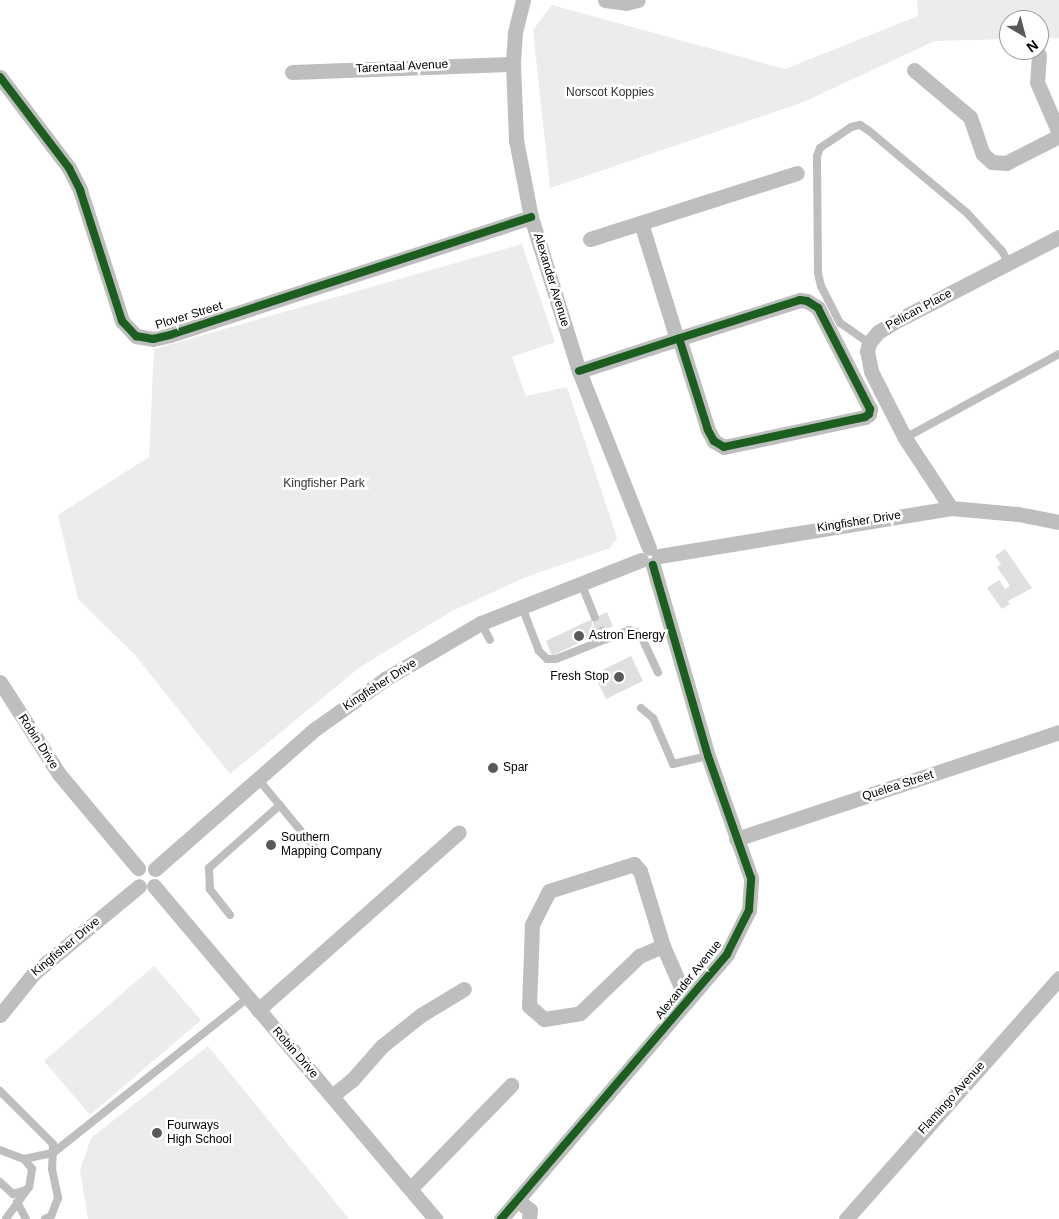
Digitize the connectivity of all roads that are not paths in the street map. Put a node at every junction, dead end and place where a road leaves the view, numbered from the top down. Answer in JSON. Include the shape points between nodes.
{"nodes":[{"id":1,"x":523,"y":0,"type":"edge"},
{"id":2,"x":605,"y":0,"type":"edge"},
{"id":3,"x":638,"y":0,"type":"edge"},
{"id":4,"x":1039,"y":60,"type":"edge"},
{"id":5,"x":513,"y":64,"type":"junction"},
{"id":6,"x":914,"y":70,"type":"dead end"},
{"id":7,"x":292,"y":72,"type":"dead end"},
{"id":8,"x":0,"y":77,"type":"edge"},
{"id":9,"x":1059,"y":134,"type":"edge"},
{"id":10,"x":797,"y":173,"type":"dead end"},
{"id":11,"x":531,"y":217,"type":"junction"},
{"id":12,"x":641,"y":223,"type":"junction"},
{"id":13,"x":1059,"y":237,"type":"edge"},
{"id":14,"x":590,"y":239,"type":"dead end"},
{"id":15,"x":1009,"y":264,"type":"junction"},
{"id":16,"x":678,"y":339,"type":"junction"},
{"id":17,"x":869,"y":342,"type":"junction"},
{"id":18,"x":1059,"y":354,"type":"edge"},
{"id":19,"x":579,"y":371,"type":"junction"},
{"id":20,"x":905,"y":438,"type":"junction"},
{"id":21,"x":952,"y":508,"type":"junction"},
{"id":22,"x":1059,"y":522,"type":"edge"},
{"id":23,"x":651,"y":557,"type":"junction"},
{"id":24,"x":581,"y":583,"type":"junction"},
{"id":25,"x":522,"y":607,"type":"junction"},
{"id":26,"x":595,"y":617,"type":"dead end"},
{"id":27,"x":481,"y":624,"type":"junction"},
{"id":28,"x":490,"y":640,"type":"dead end"},
{"id":29,"x":658,"y":673,"type":"dead end"},
{"id":30,"x":0,"y":682,"type":"edge"},
{"id":31,"x":641,"y":708,"type":"dead end"},
{"id":32,"x":1059,"y":732,"type":"edge"},
{"id":33,"x":708,"y":756,"type":"junction"},
{"id":34,"x":258,"y":779,"type":"junction"},
{"id":35,"x":280,"y":805,"type":"junction"},
{"id":36,"x":459,"y":832,"type":"dead end"},
{"id":37,"x":736,"y":839,"type":"junction"},
{"id":38,"x":315,"y":848,"type":"dead end"},
{"id":39,"x":138,"y":868,"type":"junction"},
{"id":40,"x":155,"y":869,"type":"junction"},
{"id":41,"x":139,"y":886,"type":"junction"},
{"id":42,"x":154,"y":886,"type":"junction"},
{"id":43,"x":230,"y":915,"type":"dead end"},
{"id":44,"x":663,"y":946,"type":"junction"},
{"id":45,"x":1059,"y":978,"type":"edge"},
{"id":46,"x":464,"y":989,"type":"dead end"},
{"id":47,"x":248,"y":998,"type":"junction"},
{"id":48,"x":687,"y":1001,"type":"junction"},
{"id":49,"x":258,"y":1010,"type":"junction"},
{"id":50,"x":0,"y":1015,"type":"edge"},
{"id":51,"x":512,"y":1085,"type":"dead end"},
{"id":52,"x":0,"y":1091,"type":"edge"},
{"id":53,"x":332,"y":1096,"type":"junction"},
{"id":54,"x":0,"y":1150,"type":"edge"},
{"id":55,"x":53,"y":1153,"type":"junction"},
{"id":56,"x":24,"y":1159,"type":"junction"},
{"id":57,"x":0,"y":1182,"type":"edge"},
{"id":58,"x":29,"y":1187,"type":"junction"},
{"id":59,"x":411,"y":1188,"type":"junction"},
{"id":60,"x":517,"y":1200,"type":"junction"},
{"id":61,"x":17,"y":1202,"type":"junction"},
{"id":62,"x":6,"y":1219,"type":"edge"},
{"id":63,"x":26,"y":1219,"type":"edge"},
{"id":64,"x":45,"y":1219,"type":"edge"},
{"id":65,"x":436,"y":1219,"type":"edge"},
{"id":66,"x":501,"y":1219,"type":"edge"},
{"id":67,"x":528,"y":1219,"type":"edge"},
{"id":68,"x":846,"y":1219,"type":"edge"}],
"edges":[{"from":1,"to":5,"type":"street","name":"Alexander Avenue","via":[[515,33]]},
{"from":2,"to":3,"type":"street"},
{"from":4,"to":9,"type":"street","via":[[1037,82]]},
{"from":5,"to":7,"type":"street","name":"Tarentaal Avenue"},
{"from":5,"to":11,"type":"street","name":"Alexander Avenue","via":[[516,140]]},
{"from":6,"to":9,"type":"street","via":[[970,117],[983,154],[992,162],[1006,163]]},
{"from":8,"to":11,"type":"street","name":"Plover Street","via":[[70,168],[122,321],[136,336],[153,339],[170,335]]},
{"from":10,"to":12,"type":"street"},
{"from":11,"to":19,"type":"street","name":"Alexander Avenue"},
{"from":12,"to":14,"type":"street"},
{"from":12,"to":16,"type":"street"},
{"from":13,"to":15,"type":"street","name":"Pelican Place"},
{"from":15,"to":17,"type":"street","name":"Pelican Place","via":[[900,319],[878,332]]},
{"from":15,"to":17,"type":"lane","via":[[1002,251],[967,212],[868,130],[860,125],[851,127],[820,148],[817,156],[818,273],[840,323]]},
{"from":16,"to":16,"type":"street","via":[[708,430],[714,441],[724,447],[869,414],[870,409],[818,308],[807,300]]},
{"from":16,"to":19,"type":"street"},
{"from":17,"to":20,"type":"street","via":[[867,351],[871,371]]},
{"from":18,"to":20,"type":"lane"},
{"from":19,"to":23,"type":"street","name":"Alexander Avenue"},
{"from":20,"to":21,"type":"street"},
{"from":21,"to":22,"type":"street","name":"Kingfisher Drive","via":[[1018,514]]},
{"from":21,"to":23,"type":"street","name":"Kingfisher Drive"},
{"from":23,"to":24,"type":"street","name":"Kingfisher Drive"},
{"from":23,"to":33,"type":"street","name":"Alexander Avenue"},
{"from":24,"to":25,"type":"street","name":"Kingfisher Drive"},
{"from":24,"to":26,"type":"lane"},
{"from":25,"to":27,"type":"street","name":"Kingfisher Drive"},
{"from":25,"to":29,"type":"lane","via":[[539,651],[548,659],[556,659],[604,635],[629,630],[642,638]]},
{"from":27,"to":28,"type":"lane"},
{"from":27,"to":34,"type":"street","name":"Kingfisher Drive","via":[[385,678],[315,729]]},
{"from":30,"to":39,"type":"street","name":"Robin Drive","via":[[58,774]]},
{"from":31,"to":33,"type":"lane","via":[[653,718],[672,764]]},
{"from":32,"to":37,"type":"street","name":"Quelea Street"},
{"from":33,"to":37,"type":"street","name":"Alexander Avenue"},
{"from":34,"to":35,"type":"lane"},
{"from":34,"to":40,"type":"street","name":"Kingfisher Drive"},
{"from":35,"to":38,"type":"lane"},
{"from":35,"to":43,"type":"lane","via":[[210,868],[210,890]]},
{"from":36,"to":49,"type":"street"},
{"from":37,"to":48,"type":"street","name":"Alexander Avenue","via":[[751,878],[749,910],[727,954]]},
{"from":39,"to":40,"type":"street","via":[[148,865]]},
{"from":39,"to":41,"type":"street","via":[[135,877]]},
{"from":40,"to":42,"type":"street","via":[[158,879]]},
{"from":41,"to":42,"type":"street","via":[[146,889]]},
{"from":41,"to":50,"type":"street","name":"Kingfisher Drive","via":[[34,973]]},
{"from":42,"to":47,"type":"street","name":"Robin Drive"},
{"from":44,"to":44,"type":"street","via":[[638,956],[585,1011],[544,1019],[529,1006],[532,925],[549,891],[634,864],[640,871]]},
{"from":44,"to":48,"type":"street"},
{"from":45,"to":68,"type":"street","name":"Flamingo Avenue"},
{"from":46,"to":53,"type":"street","via":[[421,1015],[382,1046],[352,1080]]},
{"from":47,"to":49,"type":"street","name":"Robin Drive"},
{"from":47,"to":55,"type":"lane"},
{"from":48,"to":60,"type":"street","name":"Alexander Avenue"},
{"from":49,"to":53,"type":"street","name":"Robin Drive"},
{"from":51,"to":59,"type":"street"},
{"from":52,"to":55,"type":"lane","via":[[49,1138]]},
{"from":53,"to":59,"type":"street","name":"Robin Drive"},
{"from":54,"to":56,"type":"lane"},
{"from":55,"to":56,"type":"lane"},
{"from":55,"to":64,"type":"lane","via":[[52,1168],[58,1198],[51,1216]]},
{"from":56,"to":58,"type":"lane","via":[[32,1169]]},
{"from":57,"to":58,"type":"lane","via":[[13,1194]]},
{"from":58,"to":61,"type":"lane"},
{"from":59,"to":65,"type":"street","name":"Robin Drive"},
{"from":60,"to":66,"type":"street","name":"Alexander Avenue"},
{"from":60,"to":67,"type":"street","via":[[530,1210]]},
{"from":61,"to":62,"type":"lane"},
{"from":61,"to":63,"type":"lane"}]}
